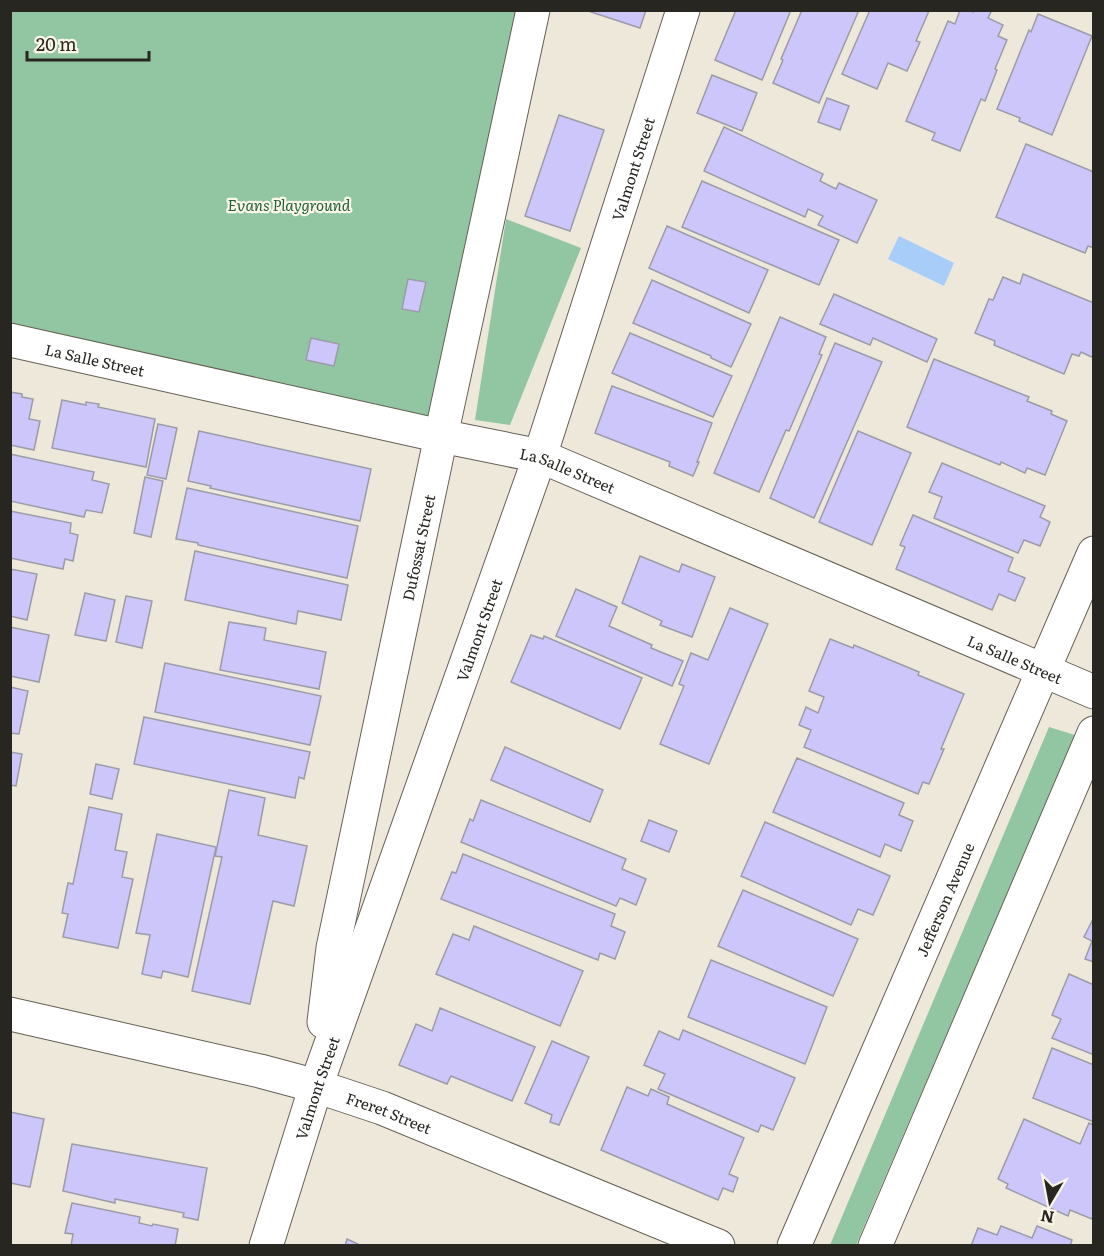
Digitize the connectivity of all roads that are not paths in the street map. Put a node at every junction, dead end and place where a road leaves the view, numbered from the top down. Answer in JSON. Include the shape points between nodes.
{"nodes":[{"id":1,"x":534,"y":10,"type":"edge"},
{"id":2,"x":683,"y":10,"type":"edge"},
{"id":3,"x":10,"y":340,"type":"edge"},
{"id":4,"x":441,"y":436,"type":"junction"},
{"id":5,"x":540,"y":456,"type":"junction"},
{"id":6,"x":1094,"y":553,"type":"edge"},
{"id":7,"x":1042,"y":670,"type":"junction"},
{"id":8,"x":1094,"y":692,"type":"edge"},
{"id":9,"x":1094,"y":733,"type":"edge"},
{"id":10,"x":10,"y":1014,"type":"edge"},
{"id":11,"x":316,"y":1086,"type":"junction"},
{"id":12,"x":266,"y":1245,"type":"edge"},
{"id":13,"x":718,"y":1245,"type":"edge"},
{"id":14,"x":794,"y":1245,"type":"edge"},
{"id":15,"x":875,"y":1245,"type":"edge"}],
"edges":[{"from":1,"to":4,"type":"street","name":"Dufossat Street"},
{"from":2,"to":5,"type":"street","name":"Valmont Street"},
{"from":3,"to":4,"type":"street","name":"La Salle Street"},
{"from":4,"to":5,"type":"street","name":"La Salle Street"},
{"from":4,"to":11,"type":"street","name":"Dufossat Street","via":[[333,948]]},
{"from":5,"to":7,"type":"street","name":"La Salle Street"},
{"from":5,"to":11,"type":"street","name":"Valmont Street"},
{"from":6,"to":7,"type":"street","name":"Jefferson Avenue"},
{"from":7,"to":8,"type":"street","name":"La Salle Street"},
{"from":7,"to":14,"type":"street","name":"Jefferson Avenue"},
{"from":9,"to":15,"type":"street"},
{"from":10,"to":11,"type":"street","name":"Freret Street"},
{"from":11,"to":12,"type":"street","name":"Valmont Street"},
{"from":11,"to":13,"type":"street","name":"Freret Street","via":[[382,1108]]}]}
